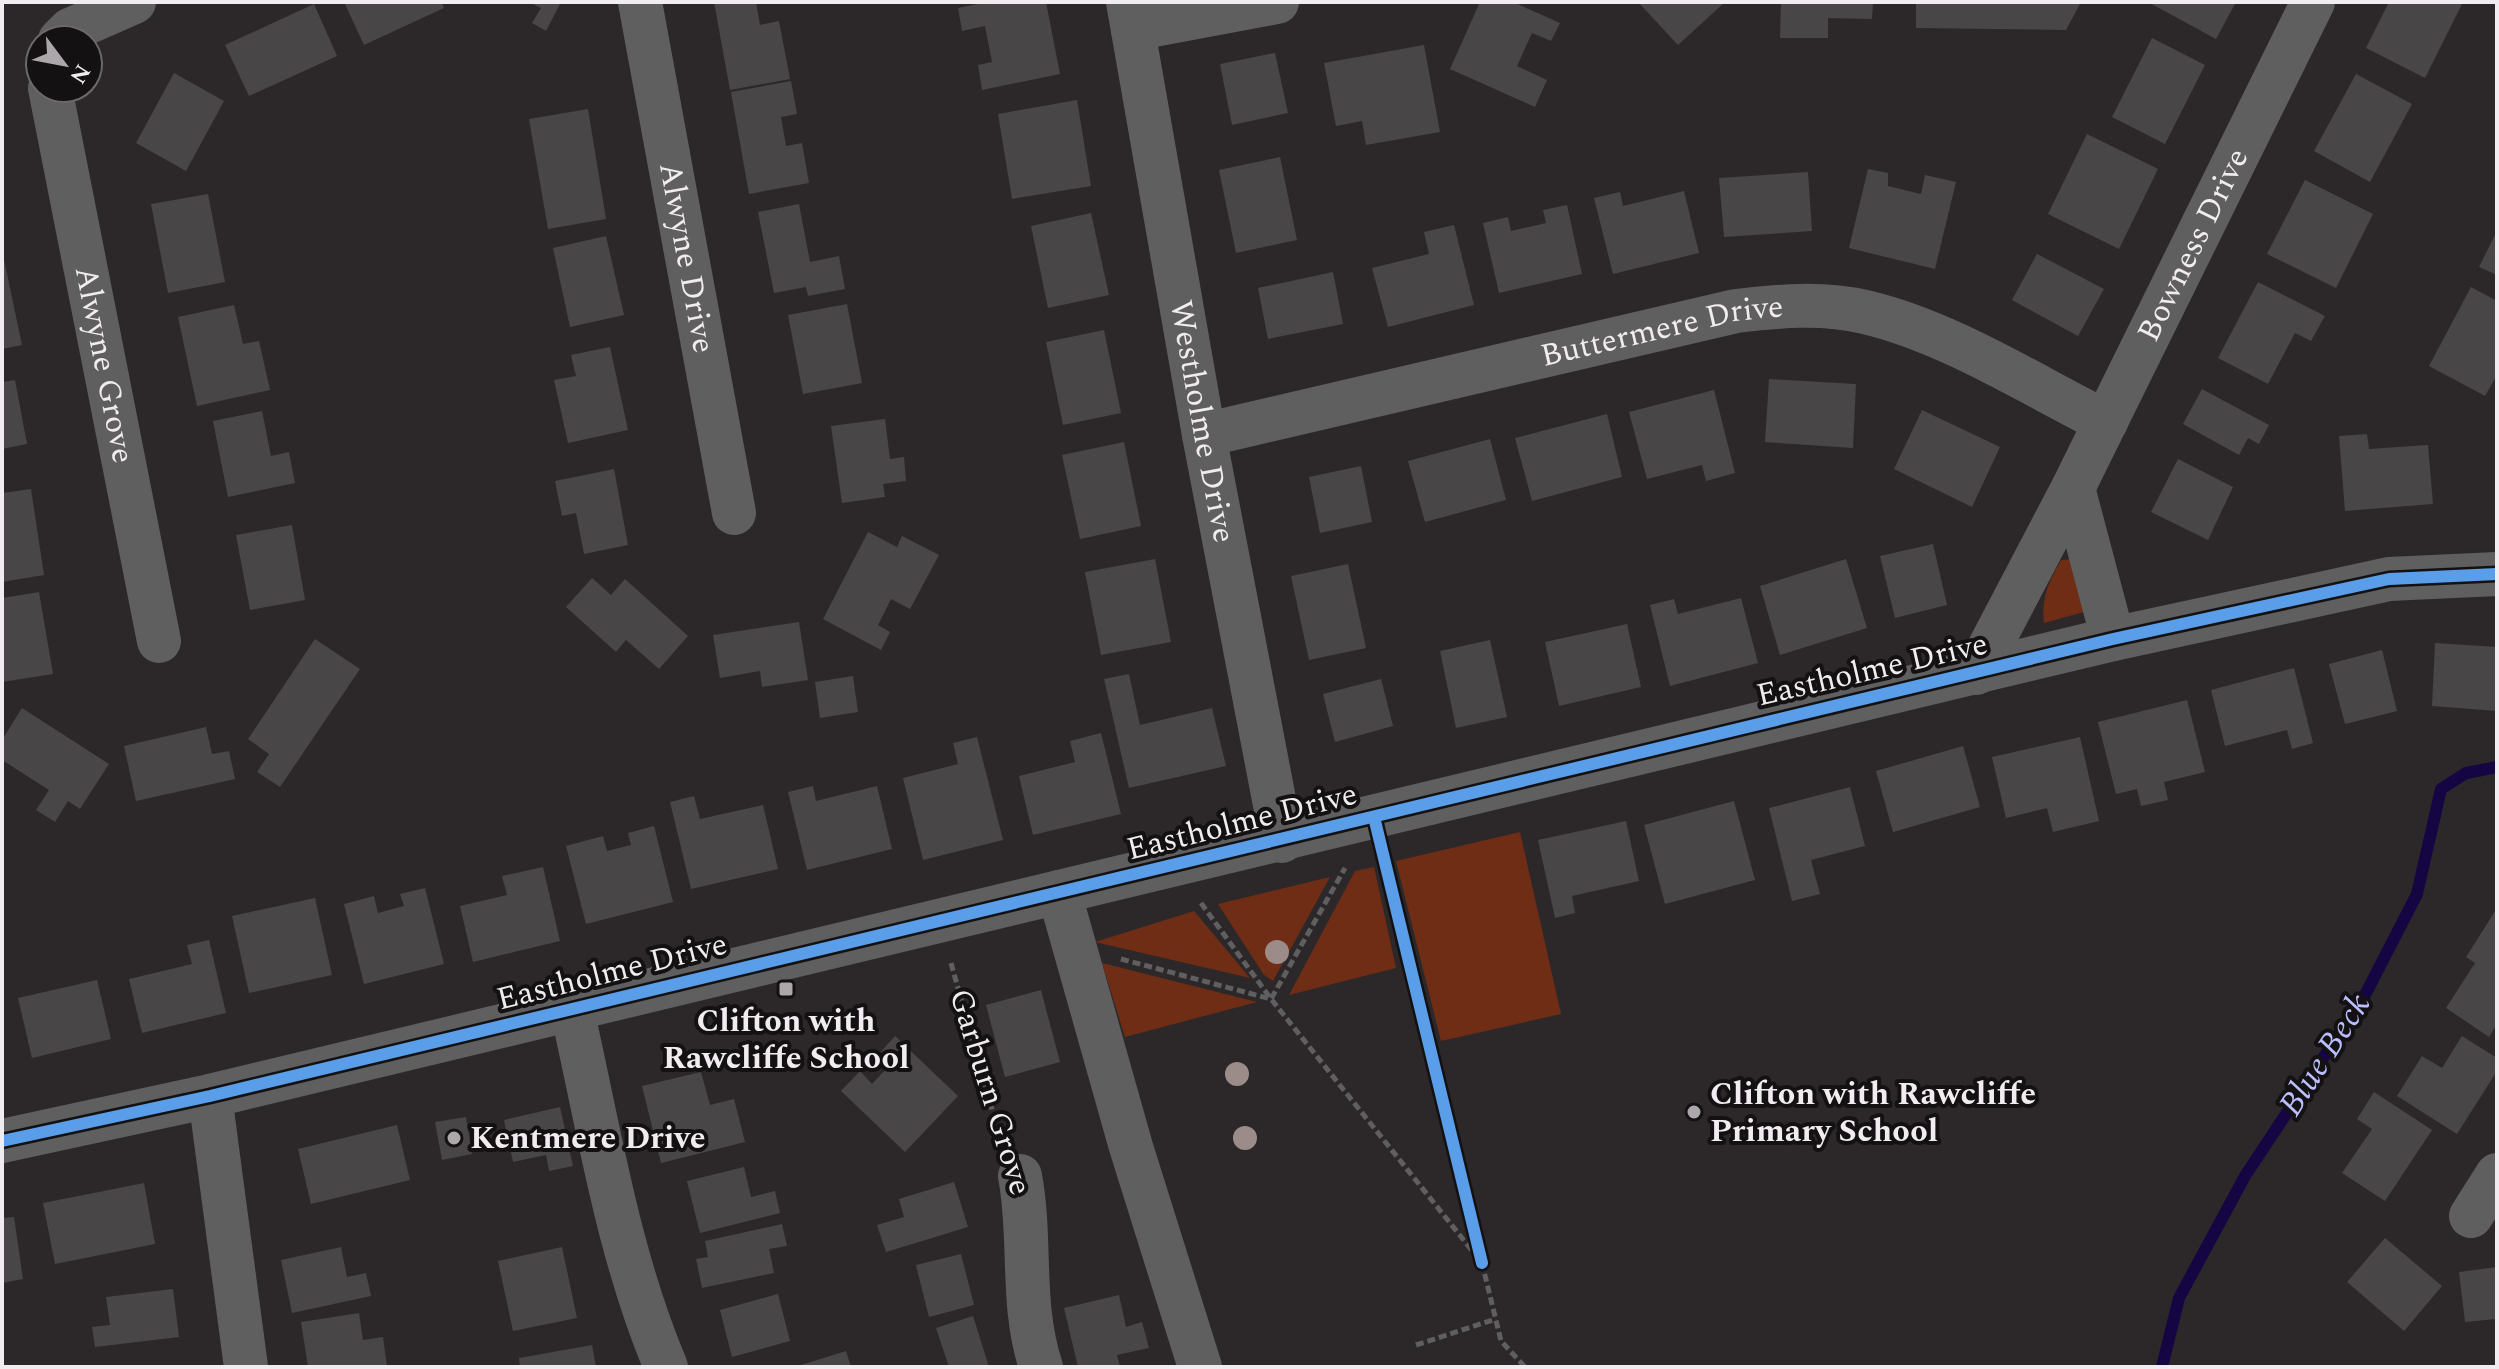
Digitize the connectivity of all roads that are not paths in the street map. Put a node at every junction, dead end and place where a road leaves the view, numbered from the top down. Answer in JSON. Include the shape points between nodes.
{"nodes":[{"id":1,"x":134,"y":2,"type":"edge"},
{"id":2,"x":640,"y":2,"type":"edge"},
{"id":3,"x":1277,"y":2,"type":"edge"},
{"id":4,"x":2313,"y":2,"type":"edge"},
{"id":5,"x":1130,"y":16,"type":"edge"},
{"id":6,"x":84,"y":24,"type":"edge"},
{"id":7,"x":53,"y":104,"type":"edge"},
{"id":8,"x":2106,"y":422,"type":"junction"},
{"id":9,"x":1204,"y":435,"type":"junction"},
{"id":10,"x":2073,"y":488,"type":"junction"},
{"id":11,"x":734,"y":513,"type":"dead end"},
{"id":12,"x":2495,"y":566,"type":"edge"},
{"id":13,"x":2113,"y":639,"type":"junction"},
{"id":14,"x":159,"y":641,"type":"dead end"},
{"id":15,"x":1976,"y":673,"type":"junction"},
{"id":16,"x":1282,"y":841,"type":"junction"},
{"id":17,"x":1059,"y":892,"type":"junction"},
{"id":18,"x":572,"y":1010,"type":"junction"},
{"id":19,"x":210,"y":1096,"type":"junction"},
{"id":20,"x":2,"y":1141,"type":"edge"},
{"id":21,"x":2497,"y":1175,"type":"edge"},
{"id":22,"x":1036,"y":1199,"type":"road end"},
{"id":23,"x":2471,"y":1216,"type":"dead end"},
{"id":24,"x":246,"y":1367,"type":"edge"},
{"id":25,"x":666,"y":1367,"type":"edge"},
{"id":26,"x":1041,"y":1367,"type":"edge"},
{"id":27,"x":1200,"y":1367,"type":"edge"}],
"edges":[{"from":1,"to":6,"type":"street"},
{"from":2,"to":11,"type":"street","name":"Alwyne Drive"},
{"from":3,"to":5,"type":"street"},
{"from":4,"to":8,"type":"street","name":"Bowness Drive"},
{"from":5,"to":9,"type":"street","name":"Westholme Drive"},
{"from":7,"to":14,"type":"street","name":"Alwyne Grove"},
{"from":8,"to":9,"type":"street","name":"Buttermere Drive","via":[[1902,322],[1851,309],[1784,305],[1736,311]]},
{"from":8,"to":10,"type":"street","name":"Bowness Drive"},
{"from":9,"to":16,"type":"street","name":"Westholme Drive"},
{"from":10,"to":13,"type":"street"},
{"from":10,"to":15,"type":"street","name":"Bowness Drive"},
{"from":12,"to":13,"type":"street","name":"Eastholme Drive","via":[[2389,579]]},
{"from":13,"to":15,"type":"street","name":"Eastholme Drive"},
{"from":15,"to":16,"type":"street","name":"Eastholme Drive"},
{"from":16,"to":17,"type":"street","name":"Eastholme Drive"},
{"from":17,"to":18,"type":"street","name":"Eastholme Drive"},
{"from":17,"to":27,"type":"street"},
{"from":18,"to":19,"type":"street","name":"Eastholme Drive"},
{"from":18,"to":25,"type":"street","via":[[628,1257]]},
{"from":19,"to":20,"type":"street","name":"Eastholme Drive"},
{"from":19,"to":24,"type":"street"},
{"from":21,"to":23,"type":"street"},
{"from":22,"to":26,"type":"street","name":"Garburn Grove","via":[[1025,1263],[1028,1321]]}]}
